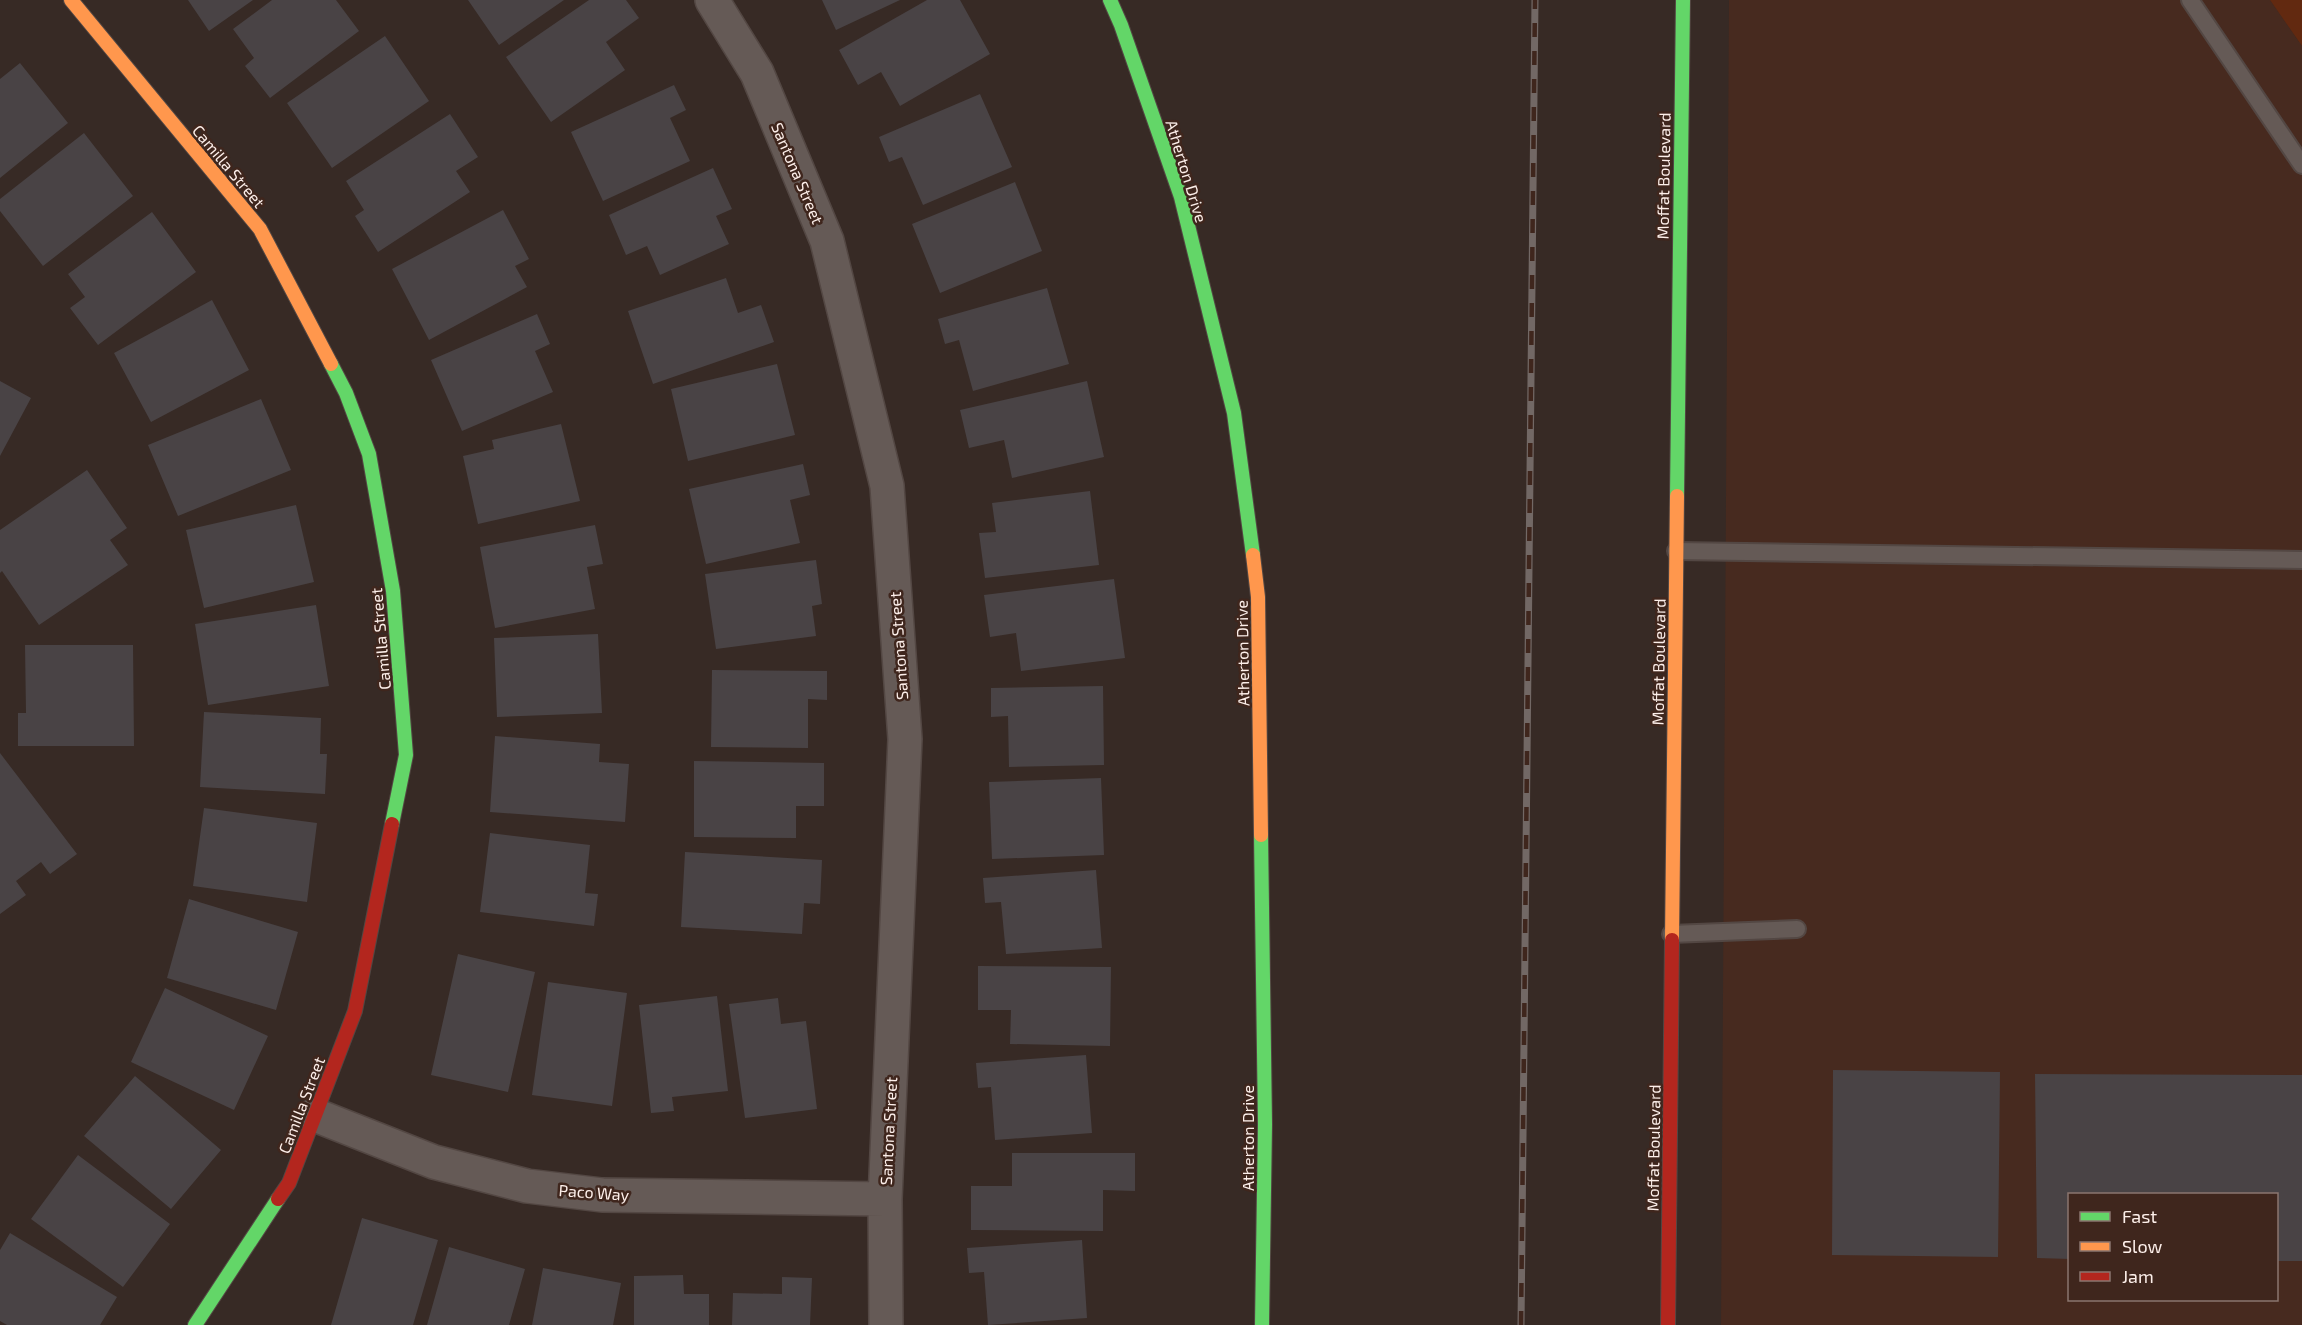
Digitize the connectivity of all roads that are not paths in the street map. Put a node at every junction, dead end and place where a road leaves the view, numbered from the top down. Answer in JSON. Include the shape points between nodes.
{"nodes":[{"id":1,"x":71,"y":0,"type":"edge"},
{"id":2,"x":712,"y":0,"type":"edge"},
{"id":3,"x":1110,"y":0,"type":"edge"},
{"id":4,"x":1683,"y":0,"type":"edge"},
{"id":5,"x":2190,"y":0,"type":"edge"},
{"id":6,"x":2302,"y":165,"type":"edge"},
{"id":7,"x":1676,"y":551,"type":"junction"},
{"id":8,"x":2302,"y":560,"type":"edge"},
{"id":9,"x":1797,"y":929,"type":"dead end"},
{"id":10,"x":1671,"y":934,"type":"junction"},
{"id":11,"x":315,"y":1115,"type":"junction"},
{"id":12,"x":885,"y":1199,"type":"junction"},
{"id":13,"x":195,"y":1325,"type":"edge"},
{"id":14,"x":886,"y":1325,"type":"edge"},
{"id":15,"x":1262,"y":1325,"type":"edge"},
{"id":16,"x":1668,"y":1325,"type":"edge"}],
"edges":[{"from":1,"to":11,"type":"street","name":"Camilla Street","via":[[260,230],[346,393],[369,454],[393,591],[406,755],[355,1011]]},
{"from":2,"to":12,"type":"street","name":"Santona Street","via":[[757,73],[826,241],[887,486],[905,739]]},
{"from":3,"to":15,"type":"street","name":"Atherton Drive","via":[[1181,197],[1233,413],[1258,597],[1265,1124]]},
{"from":4,"to":7,"type":"street","name":"Moffat Boulevard"},
{"from":5,"to":6,"type":"lane"},
{"from":7,"to":8,"type":"lane"},
{"from":7,"to":10,"type":"street","name":"Moffat Boulevard"},
{"from":9,"to":10,"type":"lane"},
{"from":10,"to":16,"type":"street","name":"Moffat Boulevard"},
{"from":11,"to":12,"type":"street","name":"Paco Way","via":[[434,1162],[527,1186],[603,1195]]},
{"from":11,"to":13,"type":"street","name":"Camilla Street","via":[[288,1183]]},
{"from":12,"to":14,"type":"street","name":"Santona Street"}]}
